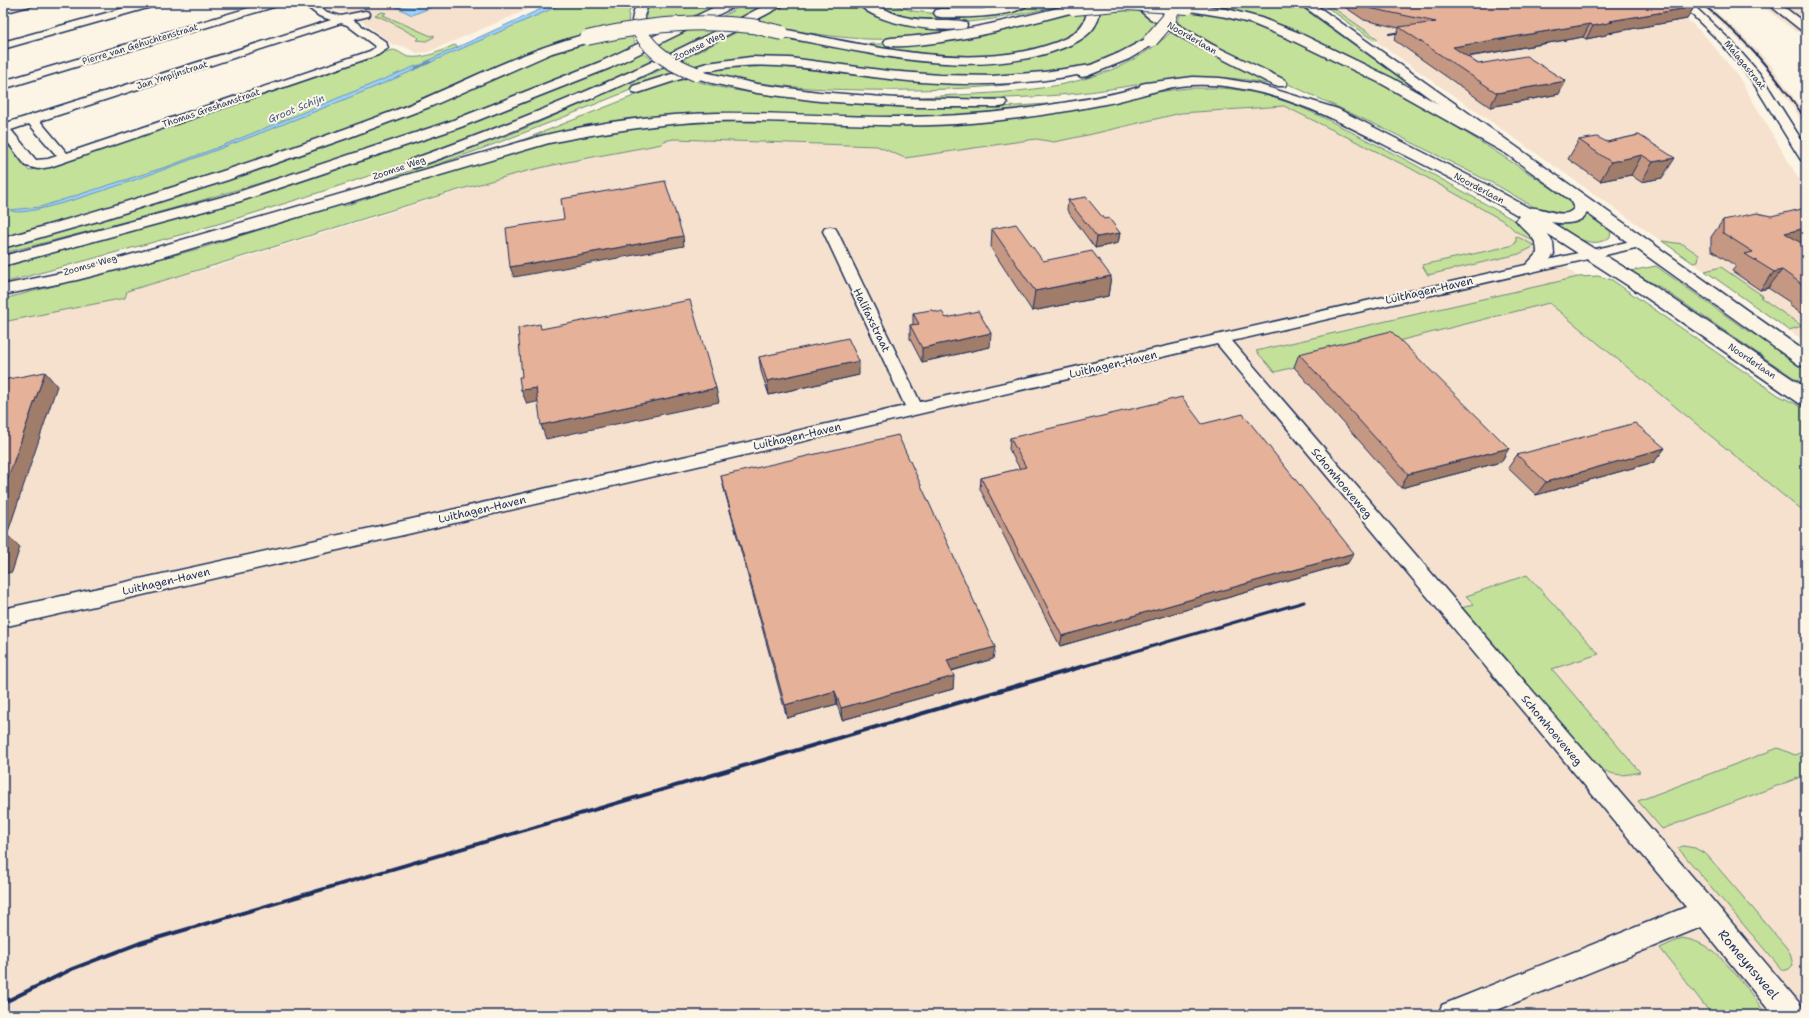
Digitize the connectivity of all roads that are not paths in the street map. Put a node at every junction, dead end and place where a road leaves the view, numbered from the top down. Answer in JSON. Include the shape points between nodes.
{"nodes":[{"id":1,"x":30,"y":3,"type":"edge"},
{"id":2,"x":154,"y":3,"type":"edge"},
{"id":3,"x":276,"y":3,"type":"edge"},
{"id":4,"x":307,"y":3,"type":"edge"},
{"id":5,"x":643,"y":3,"type":"edge"},
{"id":6,"x":732,"y":3,"type":"edge"},
{"id":7,"x":778,"y":3,"type":"edge"},
{"id":8,"x":864,"y":3,"type":"edge"},
{"id":9,"x":1023,"y":3,"type":"edge"},
{"id":10,"x":1092,"y":3,"type":"edge"},
{"id":11,"x":1137,"y":3,"type":"edge"},
{"id":12,"x":1174,"y":3,"type":"edge"},
{"id":13,"x":1305,"y":3,"type":"edge"},
{"id":14,"x":1685,"y":3,"type":"edge"},
{"id":15,"x":1772,"y":3,"type":"edge"},
{"id":16,"x":1074,"y":8,"type":"junction"},
{"id":17,"x":3,"y":10,"type":"edge"},
{"id":18,"x":928,"y":12,"type":"dead end"},
{"id":19,"x":365,"y":14,"type":"dead end"},
{"id":20,"x":340,"y":20,"type":"junction"},
{"id":21,"x":1806,"y":29,"type":"edge"},
{"id":22,"x":812,"y":38,"type":"junction"},
{"id":23,"x":3,"y":46,"type":"edge"},
{"id":24,"x":1095,"y":68,"type":"junction"},
{"id":25,"x":730,"y":83,"type":"junction"},
{"id":26,"x":3,"y":85,"type":"edge"},
{"id":27,"x":1160,"y":85,"type":"junction"},
{"id":28,"x":32,"y":120,"type":"junction"},
{"id":29,"x":1346,"y":120,"type":"junction"},
{"id":30,"x":3,"y":128,"type":"edge"},
{"id":31,"x":1508,"y":149,"type":"junction"},
{"id":32,"x":1806,"y":157,"type":"edge"},
{"id":33,"x":65,"y":158,"type":"junction"},
{"id":34,"x":376,"y":189,"type":"junction"},
{"id":35,"x":1485,"y":190,"type":"junction"},
{"id":36,"x":1577,"y":197,"type":"junction"},
{"id":37,"x":830,"y":231,"type":"dead end"},
{"id":38,"x":3,"y":243,"type":"edge"},
{"id":39,"x":1640,"y":243,"type":"junction"},
{"id":40,"x":1592,"y":253,"type":"junction"},
{"id":41,"x":3,"y":261,"type":"edge"},
{"id":42,"x":1534,"y":266,"type":"junction"},
{"id":43,"x":3,"y":290,"type":"edge"},
{"id":44,"x":1221,"y":339,"type":"junction"},
{"id":45,"x":1806,"y":361,"type":"edge"},
{"id":46,"x":1806,"y":398,"type":"edge"},
{"id":47,"x":915,"y":409,"type":"junction"},
{"id":48,"x":3,"y":618,"type":"edge"},
{"id":49,"x":1706,"y":912,"type":"junction"},
{"id":50,"x":1452,"y":1015,"type":"edge"},
{"id":51,"x":1791,"y":1015,"type":"edge"}],
"edges":[{"from":1,"to":17,"type":"street"},
{"from":2,"to":23,"type":"street"},
{"from":3,"to":26,"type":"street","name":"Pierre van Gehuchtenstraat"},
{"from":4,"to":20,"type":"street","via":[[322,14]]},
{"from":5,"to":25,"type":"main road","bridge":true,"via":[[638,16],[640,32],[652,50],[661,58],[696,74]]},
{"from":6,"to":41,"type":"main road","via":[[605,65],[456,124],[234,198]]},
{"from":7,"to":43,"type":"main road","name":"Zoomse Weg","via":[[725,33],[625,81],[474,142],[271,212]]},
{"from":8,"to":16,"type":"main road","via":[[898,18],[947,25],[990,23]]},
{"from":9,"to":18,"type":"main road","via":[[978,13]]},
{"from":10,"to":22,"type":"main road","via":[[1092,22],[1077,37],[1047,50],[1008,58],[926,57],[871,50]]},
{"from":11,"to":29,"type":"main road","name":"Noorderlaan","via":[[1203,45],[1309,98]]},
{"from":12,"to":24,"type":"main road","bridge":true,"via":[[1170,18],[1151,40],[1132,52]]},
{"from":13,"to":31,"type":"main road"},
{"from":14,"to":32,"type":"street","name":"Malagastraat","via":[[1726,42],[1756,77]]},
{"from":15,"to":21,"type":"street"},
{"from":16,"to":22,"type":"main road","via":[[989,31],[951,38],[879,42]]},
{"from":16,"to":31,"type":"main road","bridge":true,"via":[[1128,3],[1188,7],[1257,21],[1387,81]]},
{"from":19,"to":20,"type":"street","name":"Jan Ympijnstraat"},
{"from":20,"to":28,"type":"street","name":"Jan Ympijnstraat"},
{"from":20,"to":33,"type":"street","name":"Thomas Greshamstraat","via":[[382,44],[382,48],[374,53]]},
{"from":22,"to":38,"type":"main road","bridge":true,"via":[[750,26],[695,23],[641,27],[587,38],[547,50],[345,134],[222,177]]},
{"from":24,"to":25,"type":"main road","via":[[1037,84],[963,91],[817,92]]},
{"from":24,"to":34,"type":"main road","via":[[1039,77],[972,80],[889,76],[779,61],[718,65],[668,78],[542,130]]},
{"from":25,"to":27,"type":"main road","via":[[785,94],[822,98],[957,104],[1055,100]]},
{"from":27,"to":29,"type":"main road","via":[[1198,81],[1250,85],[1289,95]]},
{"from":27,"to":34,"type":"main road","via":[[1144,91],[1082,104],[972,119],[885,122],[716,117],[628,124],[546,139]]},
{"from":28,"to":30,"type":"street","name":"Jan Ympijnstraat"},
{"from":28,"to":33,"type":"street"},
{"from":29,"to":35,"type":"main road","name":"Noorderlaan"},
{"from":30,"to":33,"type":"street","name":"Thomas Greshamstraat","via":[[31,163],[38,165]]},
{"from":31,"to":36,"type":"main road"},
{"from":34,"to":43,"type":"main road","via":[[129,261]]},
{"from":35,"to":36,"type":"main road","via":[[1536,212],[1563,218],[1576,216],[1580,212],[1582,208]]},
{"from":35,"to":40,"type":"main road","name":"Noorderlaan"},
{"from":35,"to":42,"type":"main road","via":[[1527,222],[1541,237],[1545,244],[1545,254]]},
{"from":36,"to":39,"type":"main road"},
{"from":37,"to":47,"type":"street","name":"Halifaxstraat"},
{"from":39,"to":40,"type":"street","name":"Luithagen-Haven"},
{"from":39,"to":45,"type":"main road"},
{"from":40,"to":42,"type":"street","name":"Luithagen-Haven"},
{"from":40,"to":46,"type":"main road","name":"Noorderlaan"},
{"from":42,"to":44,"type":"street","name":"Luithagen-Haven"},
{"from":44,"to":47,"type":"street","name":"Luithagen-Haven"},
{"from":44,"to":49,"type":"street","name":"Schomhoeveweg"},
{"from":47,"to":48,"type":"street","name":"Luithagen-Haven"},
{"from":49,"to":50,"type":"street"},
{"from":49,"to":51,"type":"street","name":"Romeynsweel"}]}
